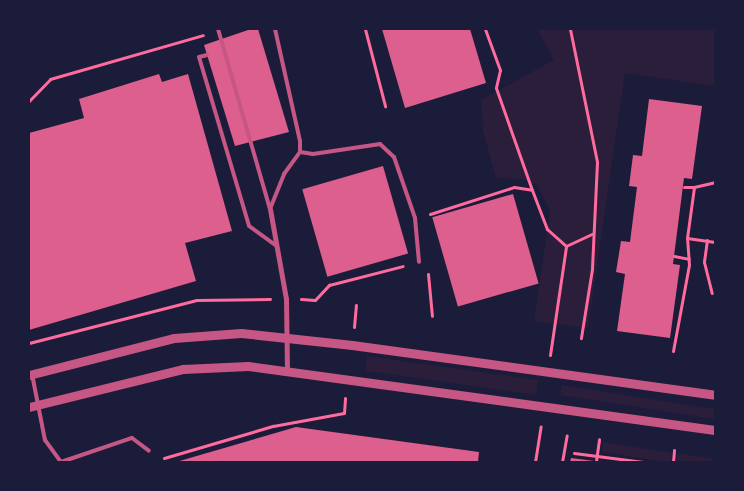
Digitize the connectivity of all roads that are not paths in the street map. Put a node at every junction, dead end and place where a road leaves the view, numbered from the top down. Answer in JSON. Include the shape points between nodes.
{"nodes":[{"id":1,"x":218,"y":29,"type":"edge"},
{"id":2,"x":275,"y":29,"type":"edge"},
{"id":3,"x":207,"y":55,"type":"dead end"},
{"id":4,"x":300,"y":152,"type":"junction"},
{"id":5,"x":270,"y":209,"type":"junction"},
{"id":6,"x":277,"y":246,"type":"junction"},
{"id":7,"x":419,"y":262,"type":"road end"},
{"id":8,"x":288,"y":337,"type":"junction"},
{"id":9,"x":287,"y":369,"type":"junction"},
{"id":10,"x":31,"y":374,"type":"edge"},
{"id":11,"x":715,"y":395,"type":"edge"},
{"id":12,"x":40,"y":404,"type":"junction"},
{"id":13,"x":29,"y":407,"type":"edge"},
{"id":14,"x":715,"y":430,"type":"edge"},
{"id":15,"x":148,"y":451,"type":"dead end"}],
"edges":[{"from":1,"to":5,"type":"lane"},
{"from":2,"to":4,"type":"lane"},
{"from":3,"to":6,"type":"lane","via":[[199,58],[249,226]]},
{"from":4,"to":5,"type":"lane","via":[[284,174]]},
{"from":4,"to":7,"type":"lane","via":[[314,154],[380,144],[394,157],[415,218]]},
{"from":5,"to":6,"type":"street"},
{"from":6,"to":8,"type":"street","via":[[286,299]]},
{"from":8,"to":9,"type":"street"},
{"from":8,"to":10,"type":"street","via":[[241,333],[174,338]]},
{"from":8,"to":11,"type":"street"},
{"from":9,"to":12,"type":"street","via":[[248,366],[183,369]]},
{"from":9,"to":14,"type":"street"},
{"from":10,"to":12,"type":"lane"},
{"from":12,"to":13,"type":"street"},
{"from":12,"to":15,"type":"lane","via":[[45,440],[61,462],[132,438]]}]}
